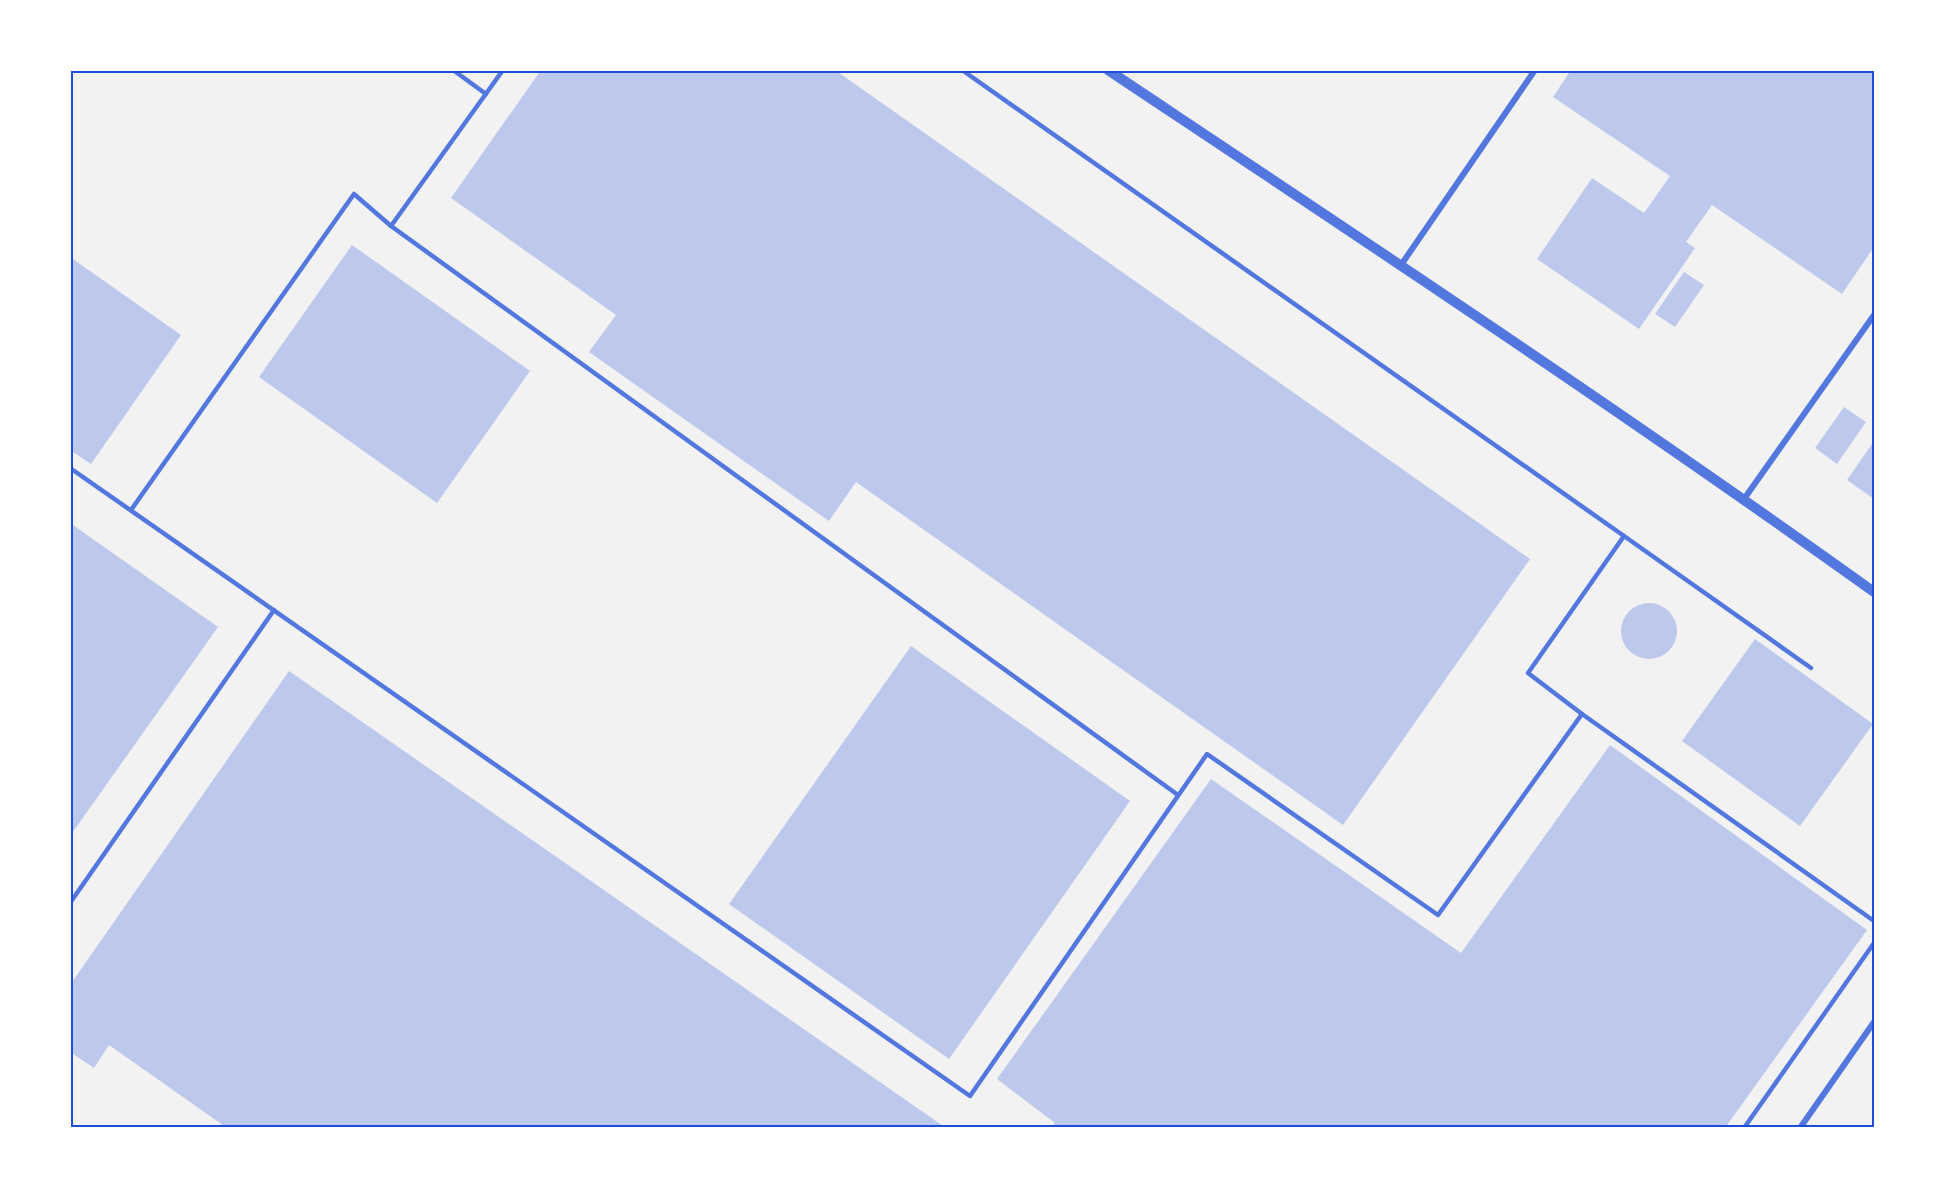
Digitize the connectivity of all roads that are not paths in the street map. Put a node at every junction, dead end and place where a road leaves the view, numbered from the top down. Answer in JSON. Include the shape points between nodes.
{"nodes":[{"id":1,"x":453,"y":70,"type":"edge"},
{"id":2,"x":503,"y":70,"type":"edge"},
{"id":3,"x":962,"y":70,"type":"edge"},
{"id":4,"x":1108,"y":70,"type":"edge"},
{"id":5,"x":1535,"y":70,"type":"edge"},
{"id":6,"x":486,"y":94,"type":"junction"},
{"id":7,"x":391,"y":226,"type":"junction"},
{"id":8,"x":1401,"y":265,"type":"junction"},
{"id":9,"x":1875,"y":315,"type":"edge"},
{"id":10,"x":70,"y":468,"type":"edge"},
{"id":11,"x":1744,"y":499,"type":"junction"},
{"id":12,"x":131,"y":510,"type":"junction"},
{"id":13,"x":1624,"y":536,"type":"junction"},
{"id":14,"x":1875,"y":592,"type":"edge"},
{"id":15,"x":274,"y":610,"type":"junction"},
{"id":16,"x":1811,"y":668,"type":"dead end"},
{"id":17,"x":1582,"y":714,"type":"junction"},
{"id":18,"x":1178,"y":795,"type":"junction"},
{"id":19,"x":70,"y":903,"type":"edge"},
{"id":20,"x":1875,"y":921,"type":"edge"},
{"id":21,"x":1875,"y":943,"type":"edge"},
{"id":22,"x":1875,"y":1022,"type":"edge"},
{"id":23,"x":1744,"y":1128,"type":"edge"},
{"id":24,"x":1800,"y":1128,"type":"edge"}],
"edges":[{"from":1,"to":6,"type":"lane"},
{"from":2,"to":6,"type":"lane"},
{"from":3,"to":13,"type":"lane"},
{"from":4,"to":8,"type":"street"},
{"from":5,"to":8,"type":"street"},
{"from":6,"to":7,"type":"lane"},
{"from":7,"to":12,"type":"lane","via":[[354,194]]},
{"from":7,"to":18,"type":"lane"},
{"from":8,"to":11,"type":"street"},
{"from":9,"to":11,"type":"street"},
{"from":10,"to":12,"type":"lane"},
{"from":11,"to":14,"type":"street"},
{"from":12,"to":15,"type":"lane"},
{"from":13,"to":16,"type":"lane"},
{"from":13,"to":17,"type":"lane","via":[[1527,673]]},
{"from":15,"to":18,"type":"lane","via":[[970,1096]]},
{"from":15,"to":19,"type":"lane"},
{"from":17,"to":18,"type":"lane","via":[[1438,915],[1207,754]]},
{"from":17,"to":20,"type":"lane"},
{"from":21,"to":23,"type":"lane"},
{"from":22,"to":24,"type":"street"}]}
